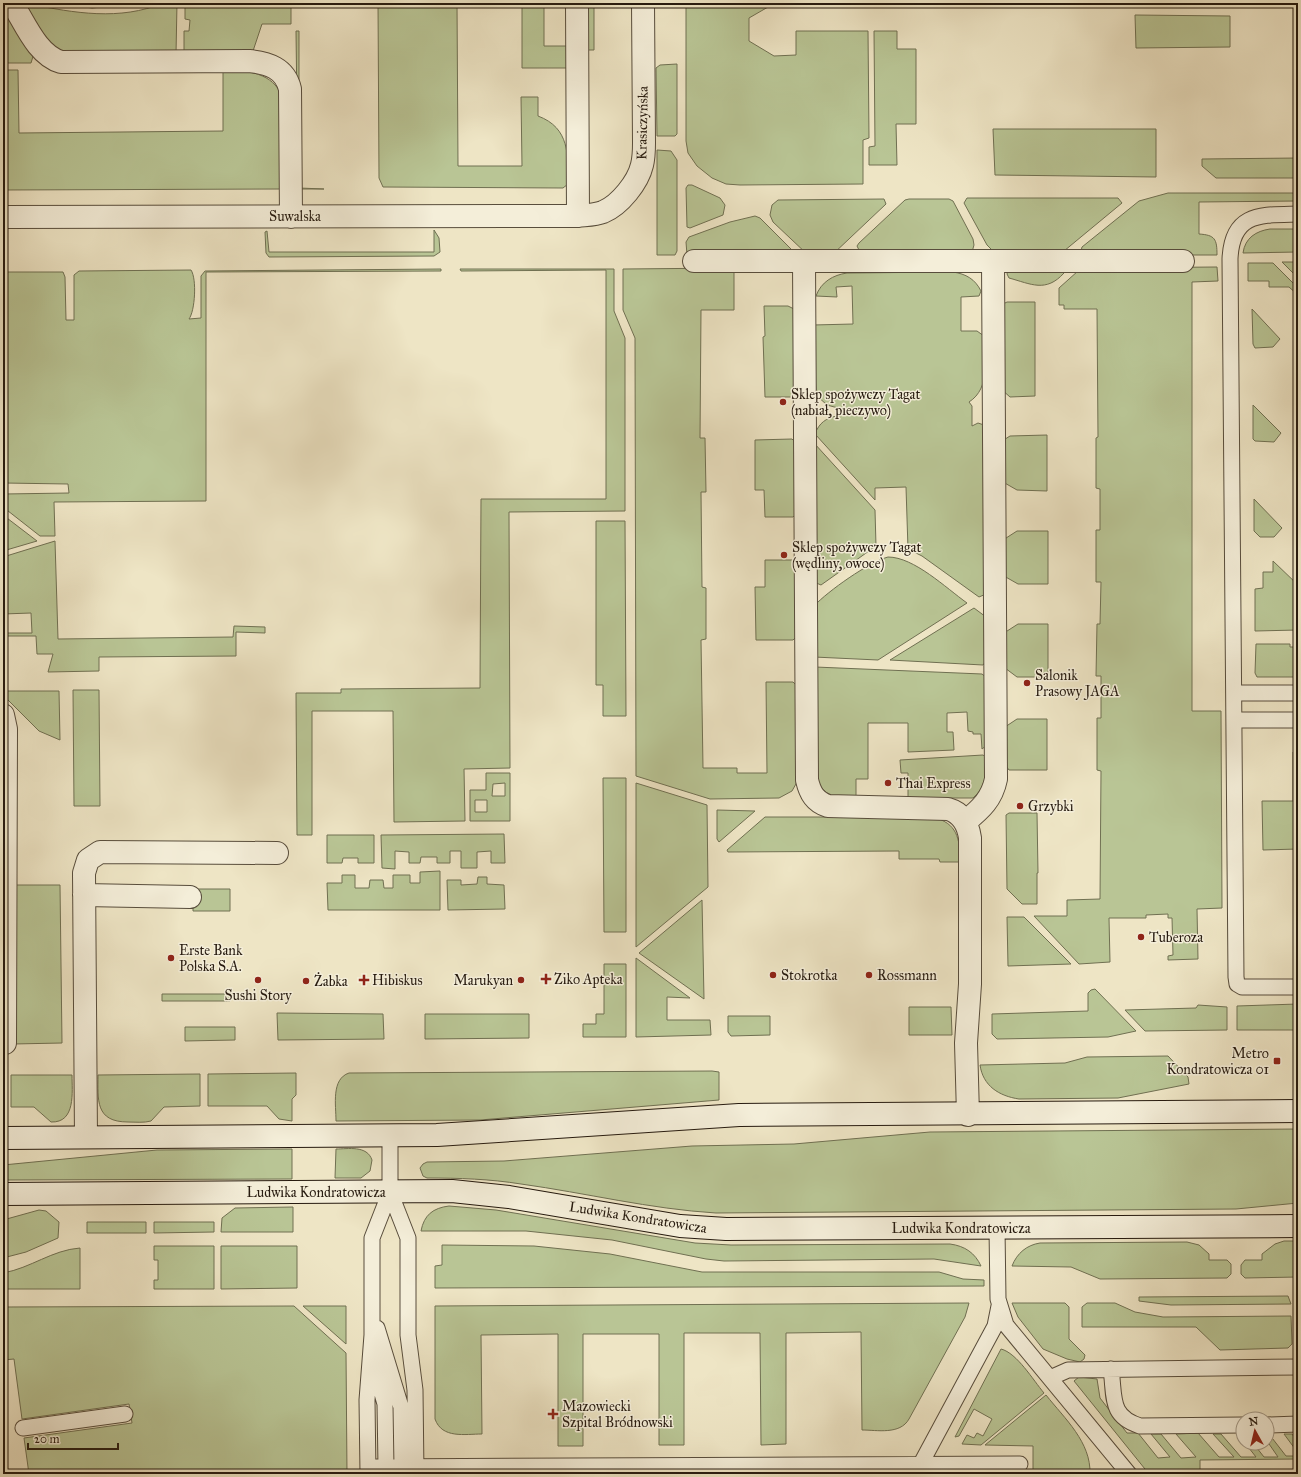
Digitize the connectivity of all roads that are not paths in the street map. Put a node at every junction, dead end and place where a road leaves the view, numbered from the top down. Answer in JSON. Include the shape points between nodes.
{"nodes":[{"id":1,"x":12,"y":3,"type":"edge"},
{"id":2,"x":577,"y":3,"type":"edge"},
{"id":3,"x":643,"y":3,"type":"edge"},
{"id":4,"x":1298,"y":214,"type":"edge"},
{"id":5,"x":583,"y":215,"type":"junction"},
{"id":6,"x":291,"y":216,"type":"junction"},
{"id":7,"x":3,"y":217,"type":"edge"},
{"id":8,"x":804,"y":261,"type":"junction"},
{"id":9,"x":992,"y":261,"type":"junction"},
{"id":10,"x":1183,"y":261,"type":"dead end"},
{"id":11,"x":694,"y":262,"type":"dead end"},
{"id":12,"x":1234,"y":693,"type":"junction"},
{"id":13,"x":1298,"y":693,"type":"edge"},
{"id":14,"x":3,"y":715,"type":"edge"},
{"id":15,"x":1234,"y":720,"type":"junction"},
{"id":16,"x":1298,"y":720,"type":"edge"},
{"id":17,"x":965,"y":822,"type":"junction"},
{"id":18,"x":277,"y":853,"type":"dead end"},
{"id":19,"x":84,"y":895,"type":"junction"},
{"id":20,"x":190,"y":897,"type":"dead end"},
{"id":21,"x":1298,"y":987,"type":"edge"},
{"id":22,"x":5,"y":1043,"type":"dead end"},
{"id":23,"x":1298,"y":1111,"type":"edge"},
{"id":24,"x":968,"y":1115,"type":"junction"},
{"id":25,"x":390,"y":1134,"type":"junction"},
{"id":26,"x":86,"y":1137,"type":"junction"},
{"id":27,"x":3,"y":1138,"type":"edge"},
{"id":28,"x":390,"y":1192,"type":"junction"},
{"id":29,"x":3,"y":1194,"type":"edge"},
{"id":30,"x":1298,"y":1226,"type":"edge"},
{"id":31,"x":997,"y":1228,"type":"junction"},
{"id":32,"x":999,"y":1305,"type":"junction"},
{"id":33,"x":372,"y":1316,"type":"junction"},
{"id":34,"x":372,"y":1351,"type":"junction"},
{"id":35,"x":1298,"y":1367,"type":"edge"},
{"id":36,"x":1111,"y":1369,"type":"junction"},
{"id":37,"x":1050,"y":1378,"type":"junction"},
{"id":38,"x":125,"y":1414,"type":"dead end"},
{"id":39,"x":1275,"y":1424,"type":"edge"},
{"id":40,"x":1298,"y":1424,"type":"edge"},
{"id":41,"x":1235,"y":1425,"type":"edge"},
{"id":42,"x":23,"y":1428,"type":"dead end"},
{"id":43,"x":1020,"y":1464,"type":"dead end"},
{"id":44,"x":386,"y":1467,"type":"junction"},
{"id":45,"x":411,"y":1469,"type":"edge"},
{"id":46,"x":918,"y":1469,"type":"edge"},
{"id":47,"x":368,"y":1471,"type":"edge"},
{"id":48,"x":1128,"y":1474,"type":"edge"}],
"edges":[{"from":1,"to":6,"type":"street","via":[[43,52],[51,59],[61,62],[249,61],[265,63],[279,70],[285,76],[290,89]]},
{"from":2,"to":5,"type":"street"},
{"from":3,"to":5,"type":"street","name":"Krasiczyńska","via":[[642,165],[634,182],[616,203],[601,213]]},
{"from":4,"to":12,"type":"lane","via":[[1262,215],[1249,219],[1239,227],[1231,245]]},
{"from":5,"to":6,"type":"street","name":"Suwalska"},
{"from":6,"to":7,"type":"street","name":"Suwalska"},
{"from":8,"to":9,"type":"street"},
{"from":8,"to":11,"type":"street"},
{"from":8,"to":17,"type":"street","via":[[808,786],[816,800],[828,806],[948,809],[958,813]]},
{"from":9,"to":10,"type":"street"},
{"from":9,"to":17,"type":"street","via":[[996,779],[987,803]]},
{"from":12,"to":13,"type":"lane"},
{"from":12,"to":15,"type":"lane"},
{"from":14,"to":22,"type":"street","via":[[6,729]]},
{"from":15,"to":16,"type":"lane"},
{"from":15,"to":21,"type":"lane","via":[[1236,982],[1244,988]]},
{"from":17,"to":24,"type":"street","via":[[970,838],[970,984],[966,1043]]},
{"from":18,"to":19,"type":"street","via":[[100,852],[88,860],[84,868]]},
{"from":19,"to":20,"type":"street"},
{"from":19,"to":26,"type":"street"},
{"from":23,"to":24,"type":"street"},
{"from":24,"to":25,"type":"street","via":[[739,1115],[437,1135]]},
{"from":25,"to":26,"type":"street"},
{"from":25,"to":28,"type":"lane"},
{"from":26,"to":27,"type":"street"},
{"from":28,"to":29,"type":"street","name":"Ludwika Kondratowicza"},
{"from":28,"to":31,"type":"street","name":"Ludwika Kondratowicza","via":[[452,1191],[509,1196],[680,1226],[726,1229]]},
{"from":28,"to":33,"type":"lane","via":[[372,1238]]},
{"from":28,"to":45,"type":"lane","via":[[408,1238],[408,1335],[414,1390]]},
{"from":30,"to":31,"type":"street","name":"Ludwika Kondratowicza"},
{"from":31,"to":32,"type":"lane"},
{"from":32,"to":37,"type":"lane","via":[[1010,1330]]},
{"from":32,"to":46,"type":"lane","via":[[995,1326]]},
{"from":33,"to":34,"type":"lane"},
{"from":33,"to":45,"type":"lane","via":[[400,1401]]},
{"from":34,"to":44,"type":"lane","via":[[385,1404]]},
{"from":34,"to":47,"type":"lane","via":[[367,1400]]},
{"from":35,"to":36,"type":"lane"},
{"from":36,"to":37,"type":"lane","via":[[1068,1370]]},
{"from":36,"to":41,"type":"lane","via":[[1116,1411],[1127,1422],[1140,1426]]},
{"from":37,"to":48,"type":"lane"},
{"from":38,"to":42,"type":"lane"},
{"from":39,"to":40,"type":"lane"},
{"from":43,"to":46,"type":"lane"},
{"from":44,"to":45,"type":"lane"},
{"from":44,"to":47,"type":"lane"},
{"from":45,"to":46,"type":"lane"}]}
